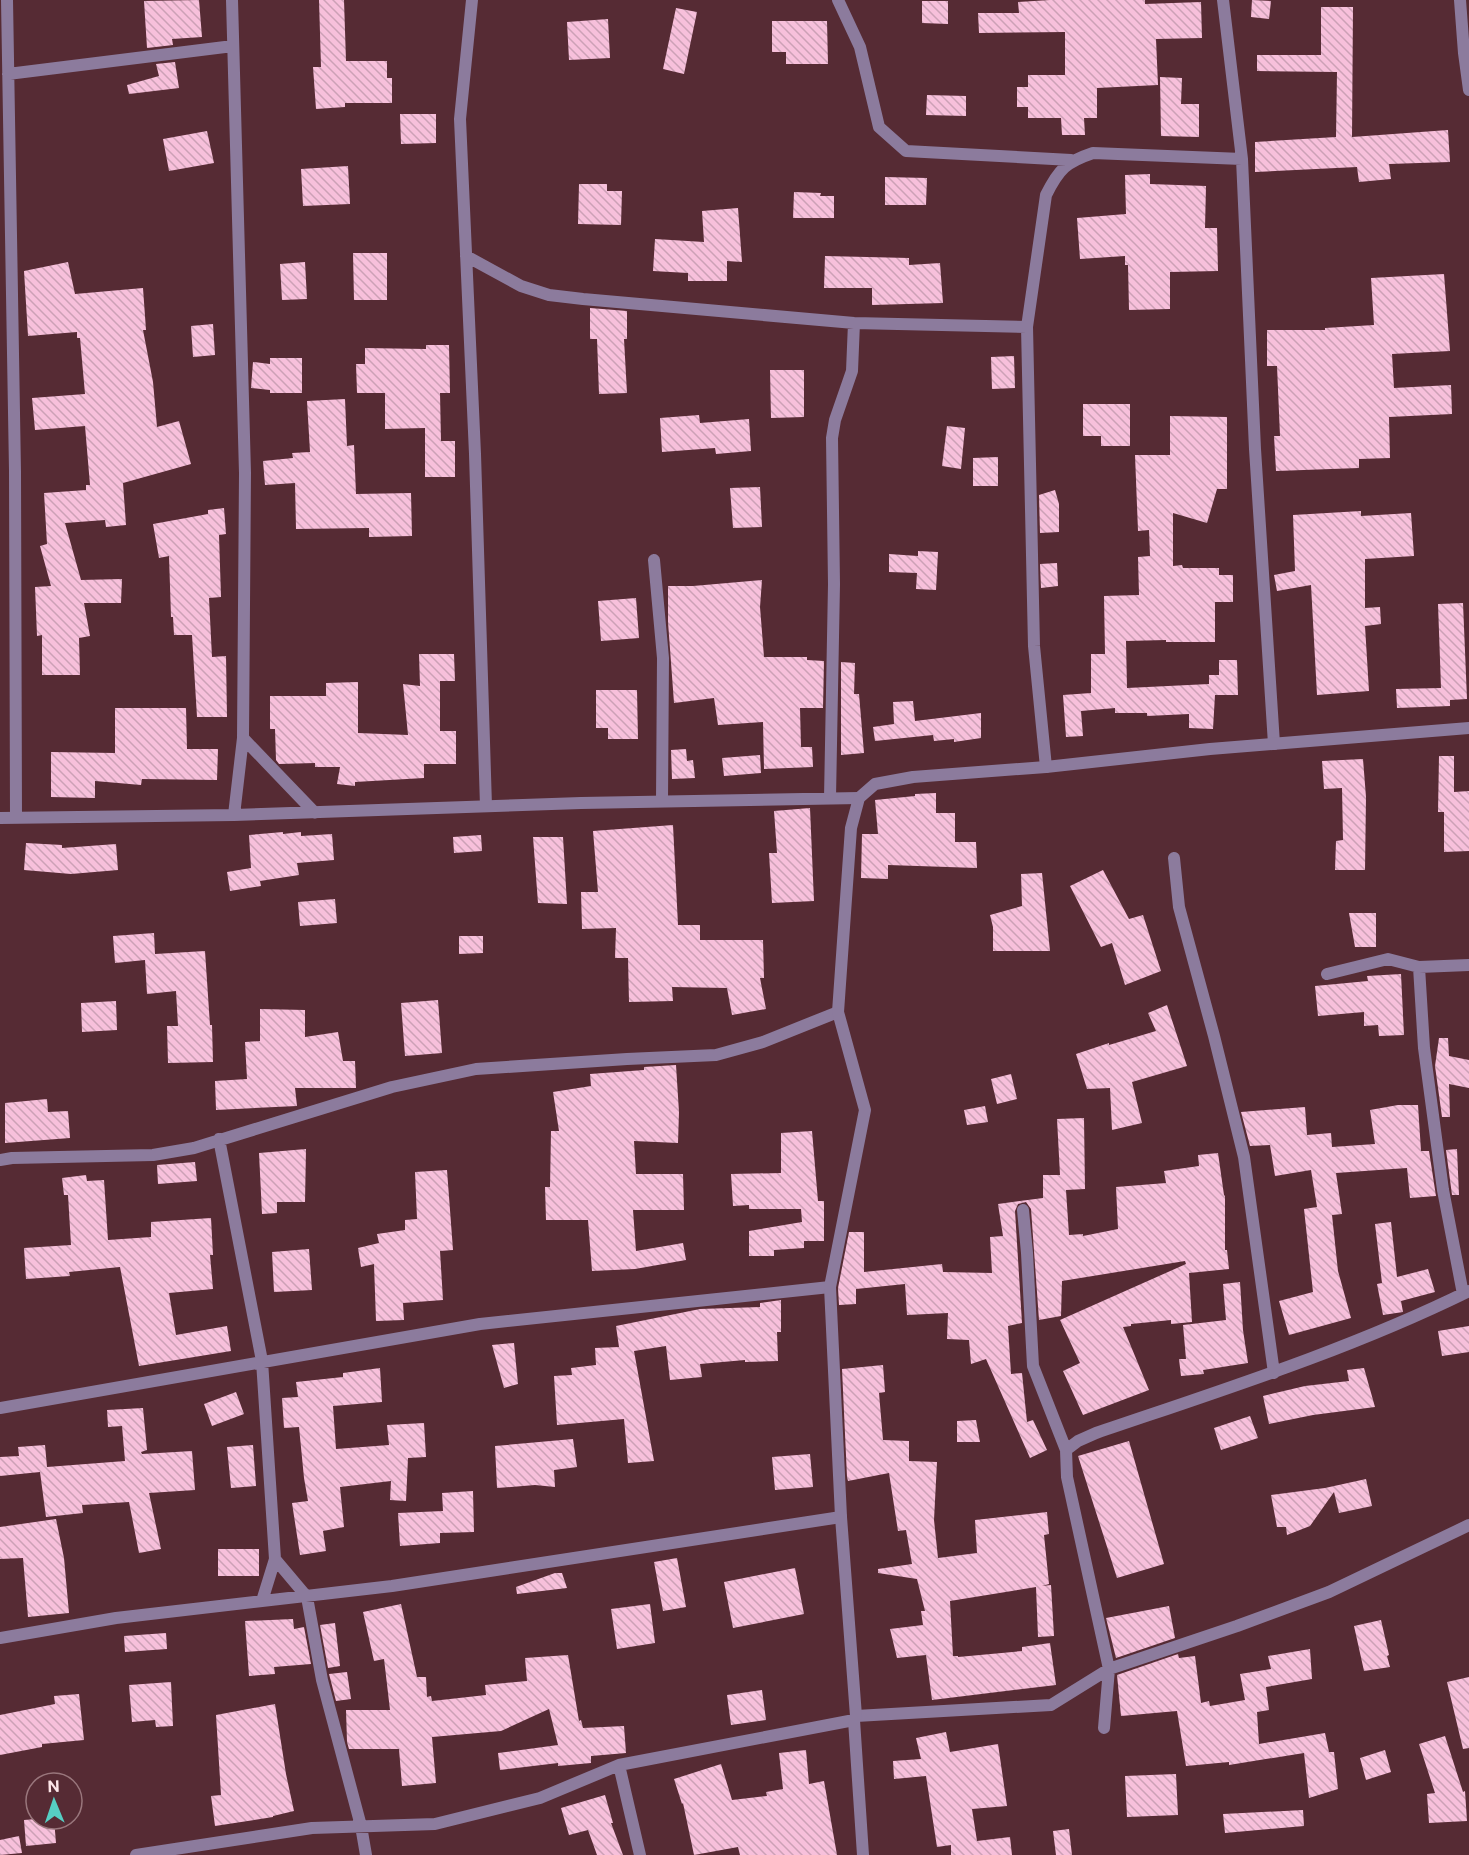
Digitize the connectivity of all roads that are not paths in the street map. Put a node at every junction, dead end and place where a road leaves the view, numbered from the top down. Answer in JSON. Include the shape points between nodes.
{"nodes":[{"id":1,"x":7,"y":0,"type":"edge"},
{"id":2,"x":232,"y":0,"type":"edge"},
{"id":3,"x":472,"y":0,"type":"edge"},
{"id":4,"x":838,"y":0,"type":"edge"},
{"id":5,"x":1223,"y":0,"type":"edge"},
{"id":6,"x":1460,"y":0,"type":"edge"},
{"id":7,"x":233,"y":46,"type":"junction"},
{"id":8,"x":8,"y":74,"type":"junction"},
{"id":9,"x":1469,"y":90,"type":"edge"},
{"id":10,"x":1242,"y":159,"type":"junction"},
{"id":11,"x":1071,"y":160,"type":"junction"},
{"id":12,"x":466,"y":256,"type":"junction"},
{"id":13,"x":854,"y":323,"type":"junction"},
{"id":14,"x":1027,"y":327,"type":"junction"},
{"id":15,"x":654,"y":560,"type":"dead end"},
{"id":16,"x":1469,"y":728,"type":"edge"},
{"id":17,"x":243,"y":738,"type":"junction"},
{"id":18,"x":1274,"y":744,"type":"junction"},
{"id":19,"x":1046,"y":767,"type":"junction"},
{"id":20,"x":830,"y":798,"type":"junction"},
{"id":21,"x":859,"y":798,"type":"junction"},
{"id":22,"x":662,"y":801,"type":"junction"},
{"id":23,"x":486,"y":806,"type":"junction"},
{"id":24,"x":315,"y":813,"type":"junction"},
{"id":25,"x":234,"y":815,"type":"junction"},
{"id":26,"x":0,"y":818,"type":"edge"},
{"id":27,"x":16,"y":818,"type":"junction"},
{"id":28,"x":1174,"y":858,"type":"dead end"},
{"id":29,"x":1469,"y":964,"type":"edge"},
{"id":30,"x":1419,"y":967,"type":"junction"},
{"id":31,"x":1327,"y":974,"type":"dead end"},
{"id":32,"x":838,"y":1012,"type":"junction"},
{"id":33,"x":219,"y":1139,"type":"junction"},
{"id":34,"x":0,"y":1160,"type":"edge"},
{"id":35,"x":1023,"y":1210,"type":"dead end"},
{"id":36,"x":830,"y":1287,"type":"junction"},
{"id":37,"x":1466,"y":1293,"type":"edge"},
{"id":38,"x":262,"y":1361,"type":"junction"},
{"id":39,"x":1274,"y":1373,"type":"junction"},
{"id":40,"x":0,"y":1408,"type":"edge"},
{"id":41,"x":1066,"y":1450,"type":"junction"},
{"id":42,"x":841,"y":1517,"type":"junction"},
{"id":43,"x":1468,"y":1527,"type":"edge"},
{"id":44,"x":275,"y":1559,"type":"junction"},
{"id":45,"x":307,"y":1597,"type":"junction"},
{"id":46,"x":262,"y":1601,"type":"junction"},
{"id":47,"x":0,"y":1638,"type":"edge"},
{"id":48,"x":1109,"y":1669,"type":"junction"},
{"id":49,"x":855,"y":1718,"type":"junction"},
{"id":50,"x":1104,"y":1728,"type":"dead end"},
{"id":51,"x":619,"y":1765,"type":"junction"},
{"id":52,"x":361,"y":1826,"type":"junction"},
{"id":53,"x":136,"y":1855,"type":"edge"},
{"id":54,"x":366,"y":1855,"type":"edge"},
{"id":55,"x":640,"y":1855,"type":"edge"},
{"id":56,"x":863,"y":1855,"type":"edge"}],
"edges":[{"from":1,"to":8,"type":"street"},
{"from":2,"to":7,"type":"street"},
{"from":3,"to":12,"type":"street","via":[[460,119]]},
{"from":4,"to":11,"type":"street","via":[[860,47],[879,127],[906,152]]},
{"from":5,"to":10,"type":"street"},
{"from":6,"to":9,"type":"street"},
{"from":7,"to":8,"type":"street"},
{"from":7,"to":17,"type":"street","via":[[245,473]]},
{"from":8,"to":27,"type":"street"},
{"from":10,"to":11,"type":"street","via":[[1093,153]]},
{"from":10,"to":18,"type":"street"},
{"from":11,"to":14,"type":"street","via":[[1046,195]]},
{"from":12,"to":13,"type":"street","via":[[521,286],[549,295]]},
{"from":12,"to":23,"type":"street"},
{"from":13,"to":14,"type":"street"},
{"from":13,"to":20,"type":"street","via":[[852,371],[832,438]]},
{"from":14,"to":19,"type":"street","via":[[1034,646]]},
{"from":15,"to":22,"type":"street","via":[[663,658]]},
{"from":16,"to":18,"type":"street"},
{"from":17,"to":24,"type":"street"},
{"from":17,"to":25,"type":"street"},
{"from":18,"to":19,"type":"street"},
{"from":19,"to":21,"type":"street","via":[[913,777],[875,784]]},
{"from":20,"to":21,"type":"street"},
{"from":20,"to":22,"type":"street"},
{"from":21,"to":32,"type":"street","via":[[851,828]]},
{"from":22,"to":23,"type":"street"},
{"from":23,"to":24,"type":"street"},
{"from":24,"to":25,"type":"street"},
{"from":25,"to":27,"type":"street"},
{"from":26,"to":27,"type":"street"},
{"from":28,"to":39,"type":"street","via":[[1179,906],[1244,1157]]},
{"from":29,"to":30,"type":"street"},
{"from":30,"to":31,"type":"street","via":[[1388,959]]},
{"from":30,"to":37,"type":"street","via":[[1424,1048],[1443,1190]]},
{"from":32,"to":33,"type":"street","via":[[763,1042],[716,1055],[476,1069],[392,1087]]},
{"from":32,"to":36,"type":"street","via":[[865,1110]]},
{"from":33,"to":34,"type":"street","via":[[153,1155]]},
{"from":33,"to":38,"type":"street"},
{"from":35,"to":41,"type":"street","via":[[1033,1366]]},
{"from":36,"to":38,"type":"street","via":[[480,1324]]},
{"from":36,"to":42,"type":"street"},
{"from":37,"to":39,"type":"street","via":[[1350,1345]]},
{"from":38,"to":40,"type":"street"},
{"from":38,"to":44,"type":"street"},
{"from":39,"to":41,"type":"street","via":[[1096,1433]]},
{"from":41,"to":48,"type":"street","via":[[1067,1477]]},
{"from":42,"to":45,"type":"street"},
{"from":42,"to":49,"type":"street"},
{"from":43,"to":48,"type":"street","via":[[1329,1592]]},
{"from":44,"to":45,"type":"street"},
{"from":44,"to":46,"type":"street"},
{"from":45,"to":46,"type":"street"},
{"from":45,"to":52,"type":"street","via":[[322,1680]]},
{"from":46,"to":47,"type":"street","via":[[116,1618]]},
{"from":48,"to":49,"type":"street","via":[[1051,1705]]},
{"from":48,"to":50,"type":"street"},
{"from":49,"to":51,"type":"street"},
{"from":49,"to":56,"type":"street"},
{"from":51,"to":52,"type":"street","via":[[540,1798],[435,1824]]},
{"from":51,"to":55,"type":"street"},
{"from":52,"to":53,"type":"street","via":[[312,1828]]},
{"from":52,"to":54,"type":"street"}]}
